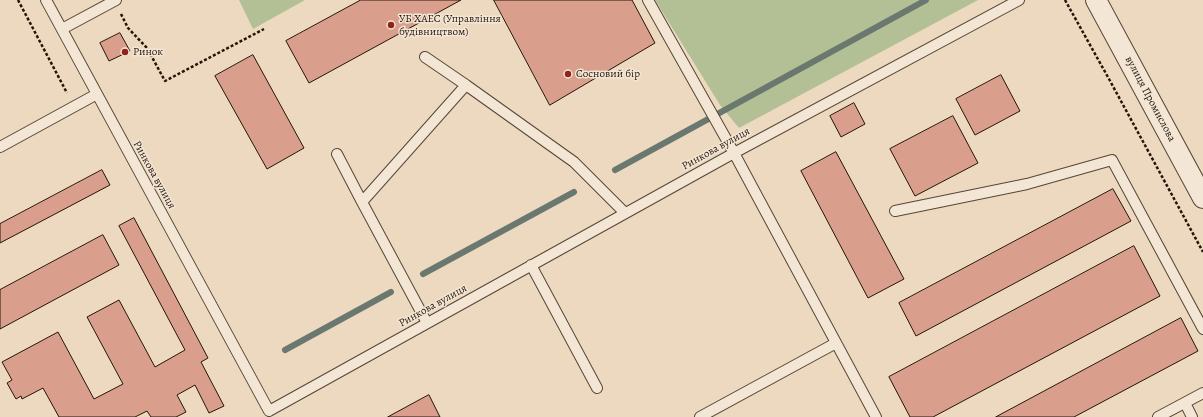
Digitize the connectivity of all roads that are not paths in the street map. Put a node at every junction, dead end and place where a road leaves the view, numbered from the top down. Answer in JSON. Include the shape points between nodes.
{"nodes":[{"id":1,"x":46,"y":0,"type":"edge"},
{"id":2,"x":648,"y":0,"type":"edge"},
{"id":3,"x":1019,"y":0,"type":"edge"},
{"id":4,"x":1096,"y":0,"type":"edge"},
{"id":5,"x":115,"y":1,"type":"edge"},
{"id":6,"x":62,"y":29,"type":"junction"},
{"id":7,"x":425,"y":56,"type":"dead end"},
{"id":8,"x":466,"y":85,"type":"junction"},
{"id":9,"x":97,"y":94,"type":"junction"},
{"id":10,"x":0,"y":147,"type":"edge"},
{"id":11,"x":734,"y":153,"type":"junction"},
{"id":12,"x":337,"y":154,"type":"dead end"},
{"id":13,"x":1203,"y":198,"type":"edge"},
{"id":14,"x":362,"y":202,"type":"junction"},
{"id":15,"x":895,"y":211,"type":"dead end"},
{"id":16,"x":625,"y":213,"type":"junction"},
{"id":17,"x":531,"y":265,"type":"junction"},
{"id":18,"x":427,"y":323,"type":"junction"},
{"id":19,"x":1203,"y":330,"type":"edge"},
{"id":20,"x":836,"y":343,"type":"junction"},
{"id":21,"x":597,"y":388,"type":"dead end"},
{"id":22,"x":1203,"y":393,"type":"edge"},
{"id":23,"x":1185,"y":403,"type":"junction"},
{"id":24,"x":270,"y":414,"type":"edge"},
{"id":25,"x":700,"y":417,"type":"edge"},
{"id":26,"x":876,"y":417,"type":"edge"},
{"id":27,"x":1158,"y":417,"type":"edge"},
{"id":28,"x":1192,"y":417,"type":"edge"}],
"edges":[{"from":1,"to":6,"type":"lane","name":"Ринкова вулиця"},
{"from":2,"to":11,"type":"lane"},
{"from":3,"to":11,"type":"lane","name":"Ринкова вулиця"},
{"from":4,"to":13,"type":"street","name":"вулиця Промислова"},
{"from":5,"to":6,"type":"lane"},
{"from":6,"to":9,"type":"lane","name":"Ринкова вулиця"},
{"from":7,"to":8,"type":"lane"},
{"from":8,"to":14,"type":"lane"},
{"from":8,"to":16,"type":"lane","via":[[574,162]]},
{"from":9,"to":10,"type":"lane"},
{"from":9,"to":24,"type":"lane","name":"Ринкова вулиця"},
{"from":11,"to":16,"type":"lane","name":"Ринкова вулиця"},
{"from":11,"to":20,"type":"lane"},
{"from":12,"to":14,"type":"lane"},
{"from":14,"to":18,"type":"lane"},
{"from":15,"to":19,"type":"lane","via":[[1027,184],[1112,160]]},
{"from":16,"to":17,"type":"lane","name":"Ринкова вулиця"},
{"from":17,"to":18,"type":"lane","name":"Ринкова вулиця"},
{"from":17,"to":21,"type":"lane"},
{"from":18,"to":24,"type":"lane","name":"Ринкова вулиця"},
{"from":20,"to":25,"type":"lane"},
{"from":20,"to":26,"type":"lane"},
{"from":22,"to":23,"type":"lane"},
{"from":23,"to":27,"type":"lane"},
{"from":23,"to":28,"type":"lane"}]}
